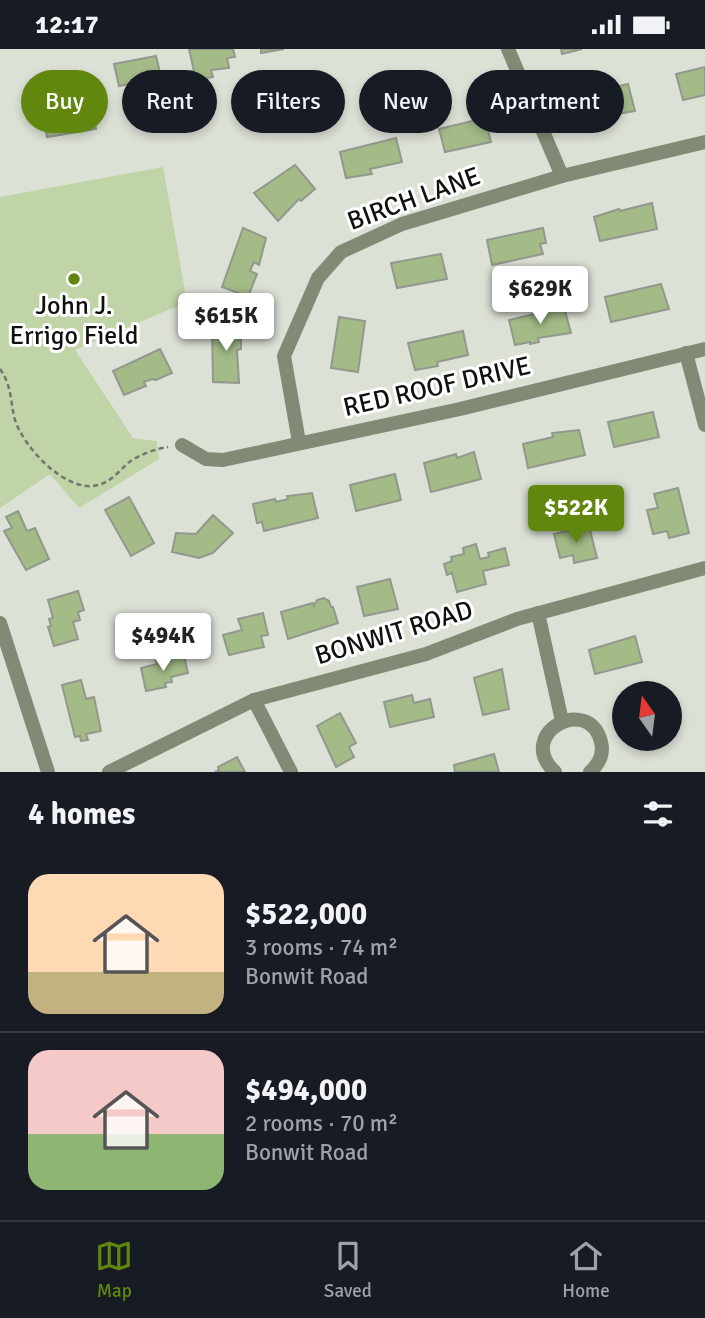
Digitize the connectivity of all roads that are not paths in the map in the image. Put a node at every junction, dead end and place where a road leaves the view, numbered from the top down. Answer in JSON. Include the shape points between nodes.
{"nodes":[{"id":1,"x":508,"y":49,"type":"edge"},
{"id":2,"x":705,"y":142,"type":"edge"},
{"id":3,"x":562,"y":176,"type":"junction"},
{"id":4,"x":705,"y":349,"type":"edge"},
{"id":5,"x":686,"y":353,"type":"junction"},
{"id":6,"x":705,"y":425,"type":"edge"},
{"id":7,"x":299,"y":442,"type":"junction"},
{"id":8,"x":182,"y":445,"type":"road end"},
{"id":9,"x":705,"y":568,"type":"edge"},
{"id":10,"x":538,"y":613,"type":"junction"},
{"id":11,"x":0,"y":623,"type":"edge"},
{"id":12,"x":254,"y":700,"type":"junction"},
{"id":13,"x":562,"y":721,"type":"junction"},
{"id":14,"x":48,"y":772,"type":"edge"},
{"id":15,"x":109,"y":772,"type":"edge"},
{"id":16,"x":291,"y":772,"type":"edge"},
{"id":17,"x":555,"y":772,"type":"edge"},
{"id":18,"x":590,"y":772,"type":"edge"}],
"edges":[{"from":1,"to":3,"type":"street"},
{"from":2,"to":3,"type":"street","name":"BIRCH LANE"},
{"from":3,"to":7,"type":"street","name":"BIRCH LANE","via":[[401,224],[341,252],[318,278],[284,356]]},
{"from":4,"to":5,"type":"street","name":"RED ROOF DRIVE"},
{"from":5,"to":6,"type":"street"},
{"from":5,"to":7,"type":"street","name":"RED ROOF DRIVE","via":[[460,409]]},
{"from":7,"to":8,"type":"street","name":"RED ROOF DRIVE","via":[[223,460],[206,459]]},
{"from":9,"to":10,"type":"street","name":"BONWIT ROAD"},
{"from":10,"to":12,"type":"street","name":"BONWIT ROAD","via":[[426,654]]},
{"from":10,"to":13,"type":"street"},
{"from":11,"to":14,"type":"street"},
{"from":12,"to":15,"type":"street","name":"BONWIT ROAD"},
{"from":12,"to":16,"type":"street"},
{"from":13,"to":17,"type":"street","via":[[543,744],[546,763]]},
{"from":13,"to":18,"type":"street","via":[[580,720],[596,731],[601,758]]}]}
